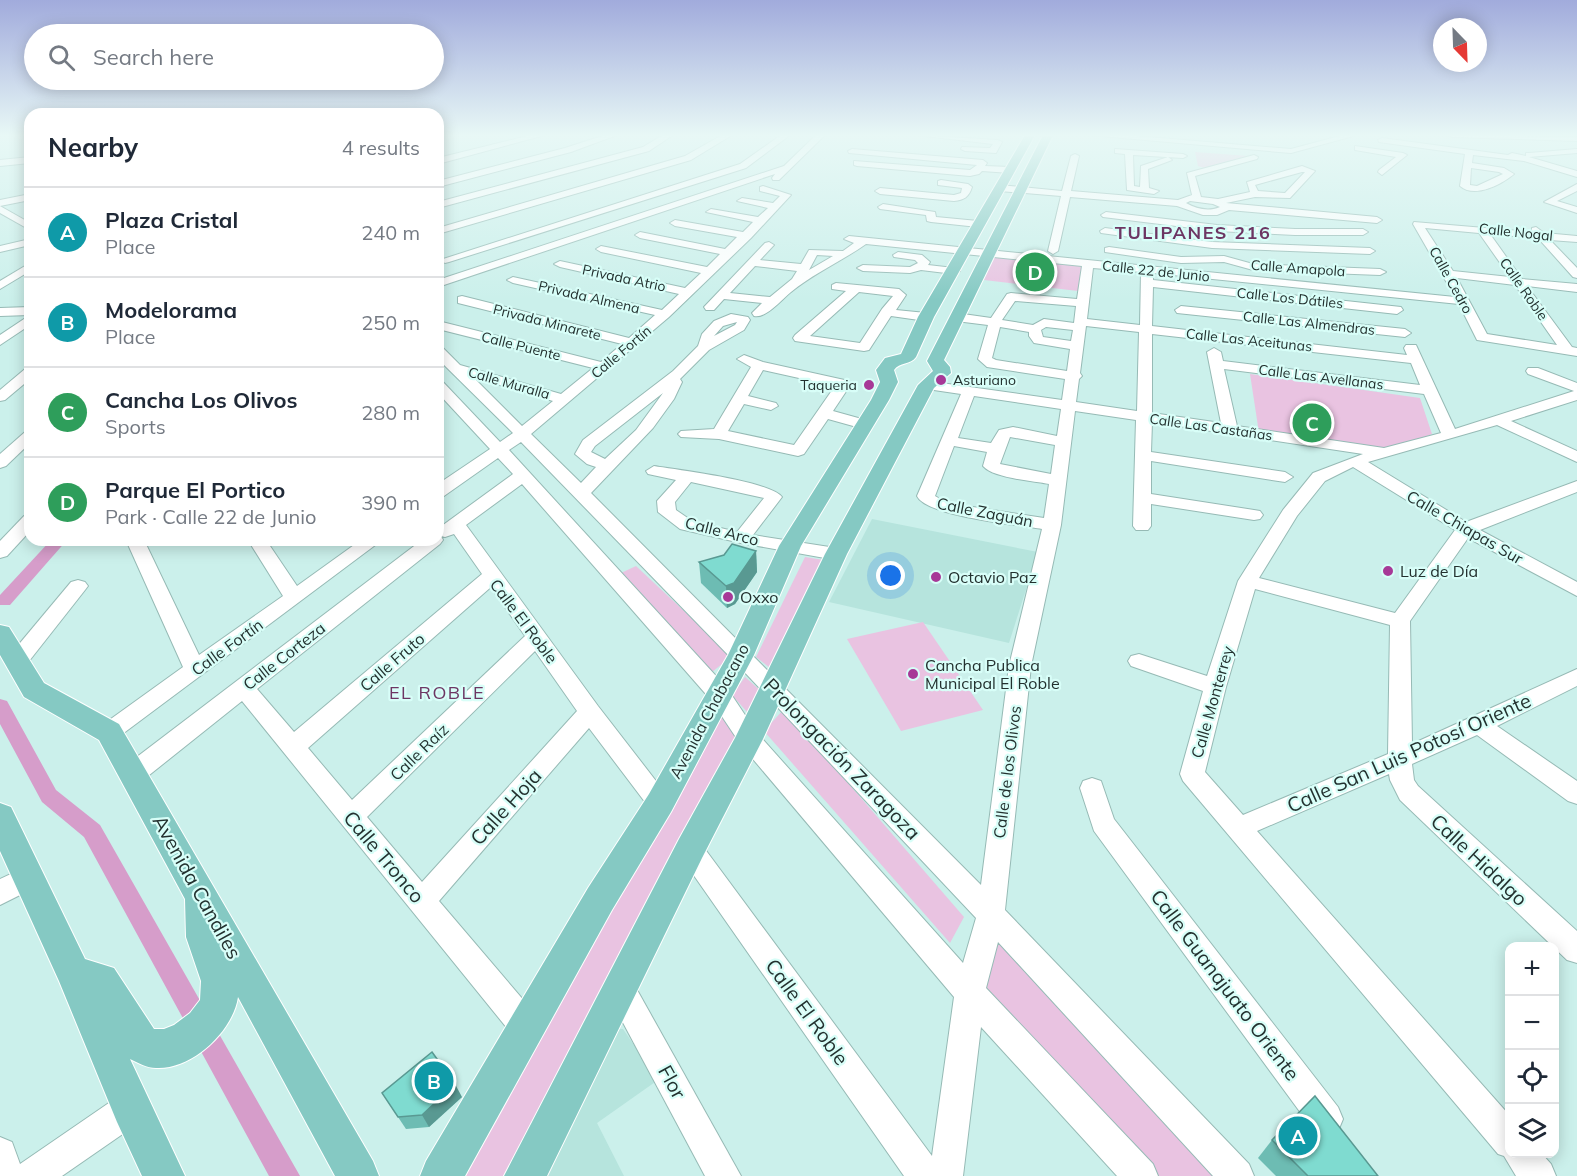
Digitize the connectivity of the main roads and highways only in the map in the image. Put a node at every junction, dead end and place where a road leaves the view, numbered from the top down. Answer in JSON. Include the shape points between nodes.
{"nodes":[{"id":1,"x":988,"y":190,"type":"edge"},
{"id":2,"x":1020,"y":190,"type":"edge"},
{"id":3,"x":988,"y":257,"type":"junction"},
{"id":4,"x":959,"y":260,"type":"junction"},
{"id":5,"x":908,"y":357,"type":"junction"},
{"id":6,"x":934,"y":361,"type":"junction"},
{"id":7,"x":0,"y":633,"type":"edge"},
{"id":8,"x":0,"y":816,"type":"edge"},
{"id":9,"x":14,"y":886,"type":"edge"},
{"id":10,"x":202,"y":897,"type":"junction"},
{"id":11,"x":75,"y":976,"type":"junction"},
{"id":12,"x":164,"y":1176,"type":"edge"},
{"id":13,"x":358,"y":1176,"type":"edge"},
{"id":14,"x":441,"y":1176,"type":"edge"},
{"id":15,"x":525,"y":1176,"type":"edge"}],
"edges":[{"from":1,"to":4,"type":"main road","via":[[978,224]]},
{"from":2,"to":3,"type":"main road"},
{"from":3,"to":4,"type":"main road"},
{"from":3,"to":6,"type":"main road"},
{"from":4,"to":5,"type":"main road"},
{"from":5,"to":6,"type":"main road"},
{"from":5,"to":14,"type":"main road","name":"Avenida Chabacano","via":[[886,367],[889,382],[790,546],[741,655],[660,803],[600,899]]},
{"from":6,"to":15,"type":"main road","via":[[942,367],[942,373],[927,385],[836,554],[774,689]]},
{"from":7,"to":10,"type":"main road","name":"Avenida Candiles","via":[[34,690],[110,732]]},
{"from":8,"to":9,"type":"main road"},
{"from":9,"to":11,"type":"main road"},
{"from":10,"to":11,"type":"main road","via":[[205,943],[220,987],[216,1008],[202,1028],[187,1039],[170,1047],[154,1049],[143,1045],[101,981],[91,976]]},
{"from":10,"to":13,"type":"main road","name":"Avenida Candiles"},
{"from":11,"to":12,"type":"main road"}]}
